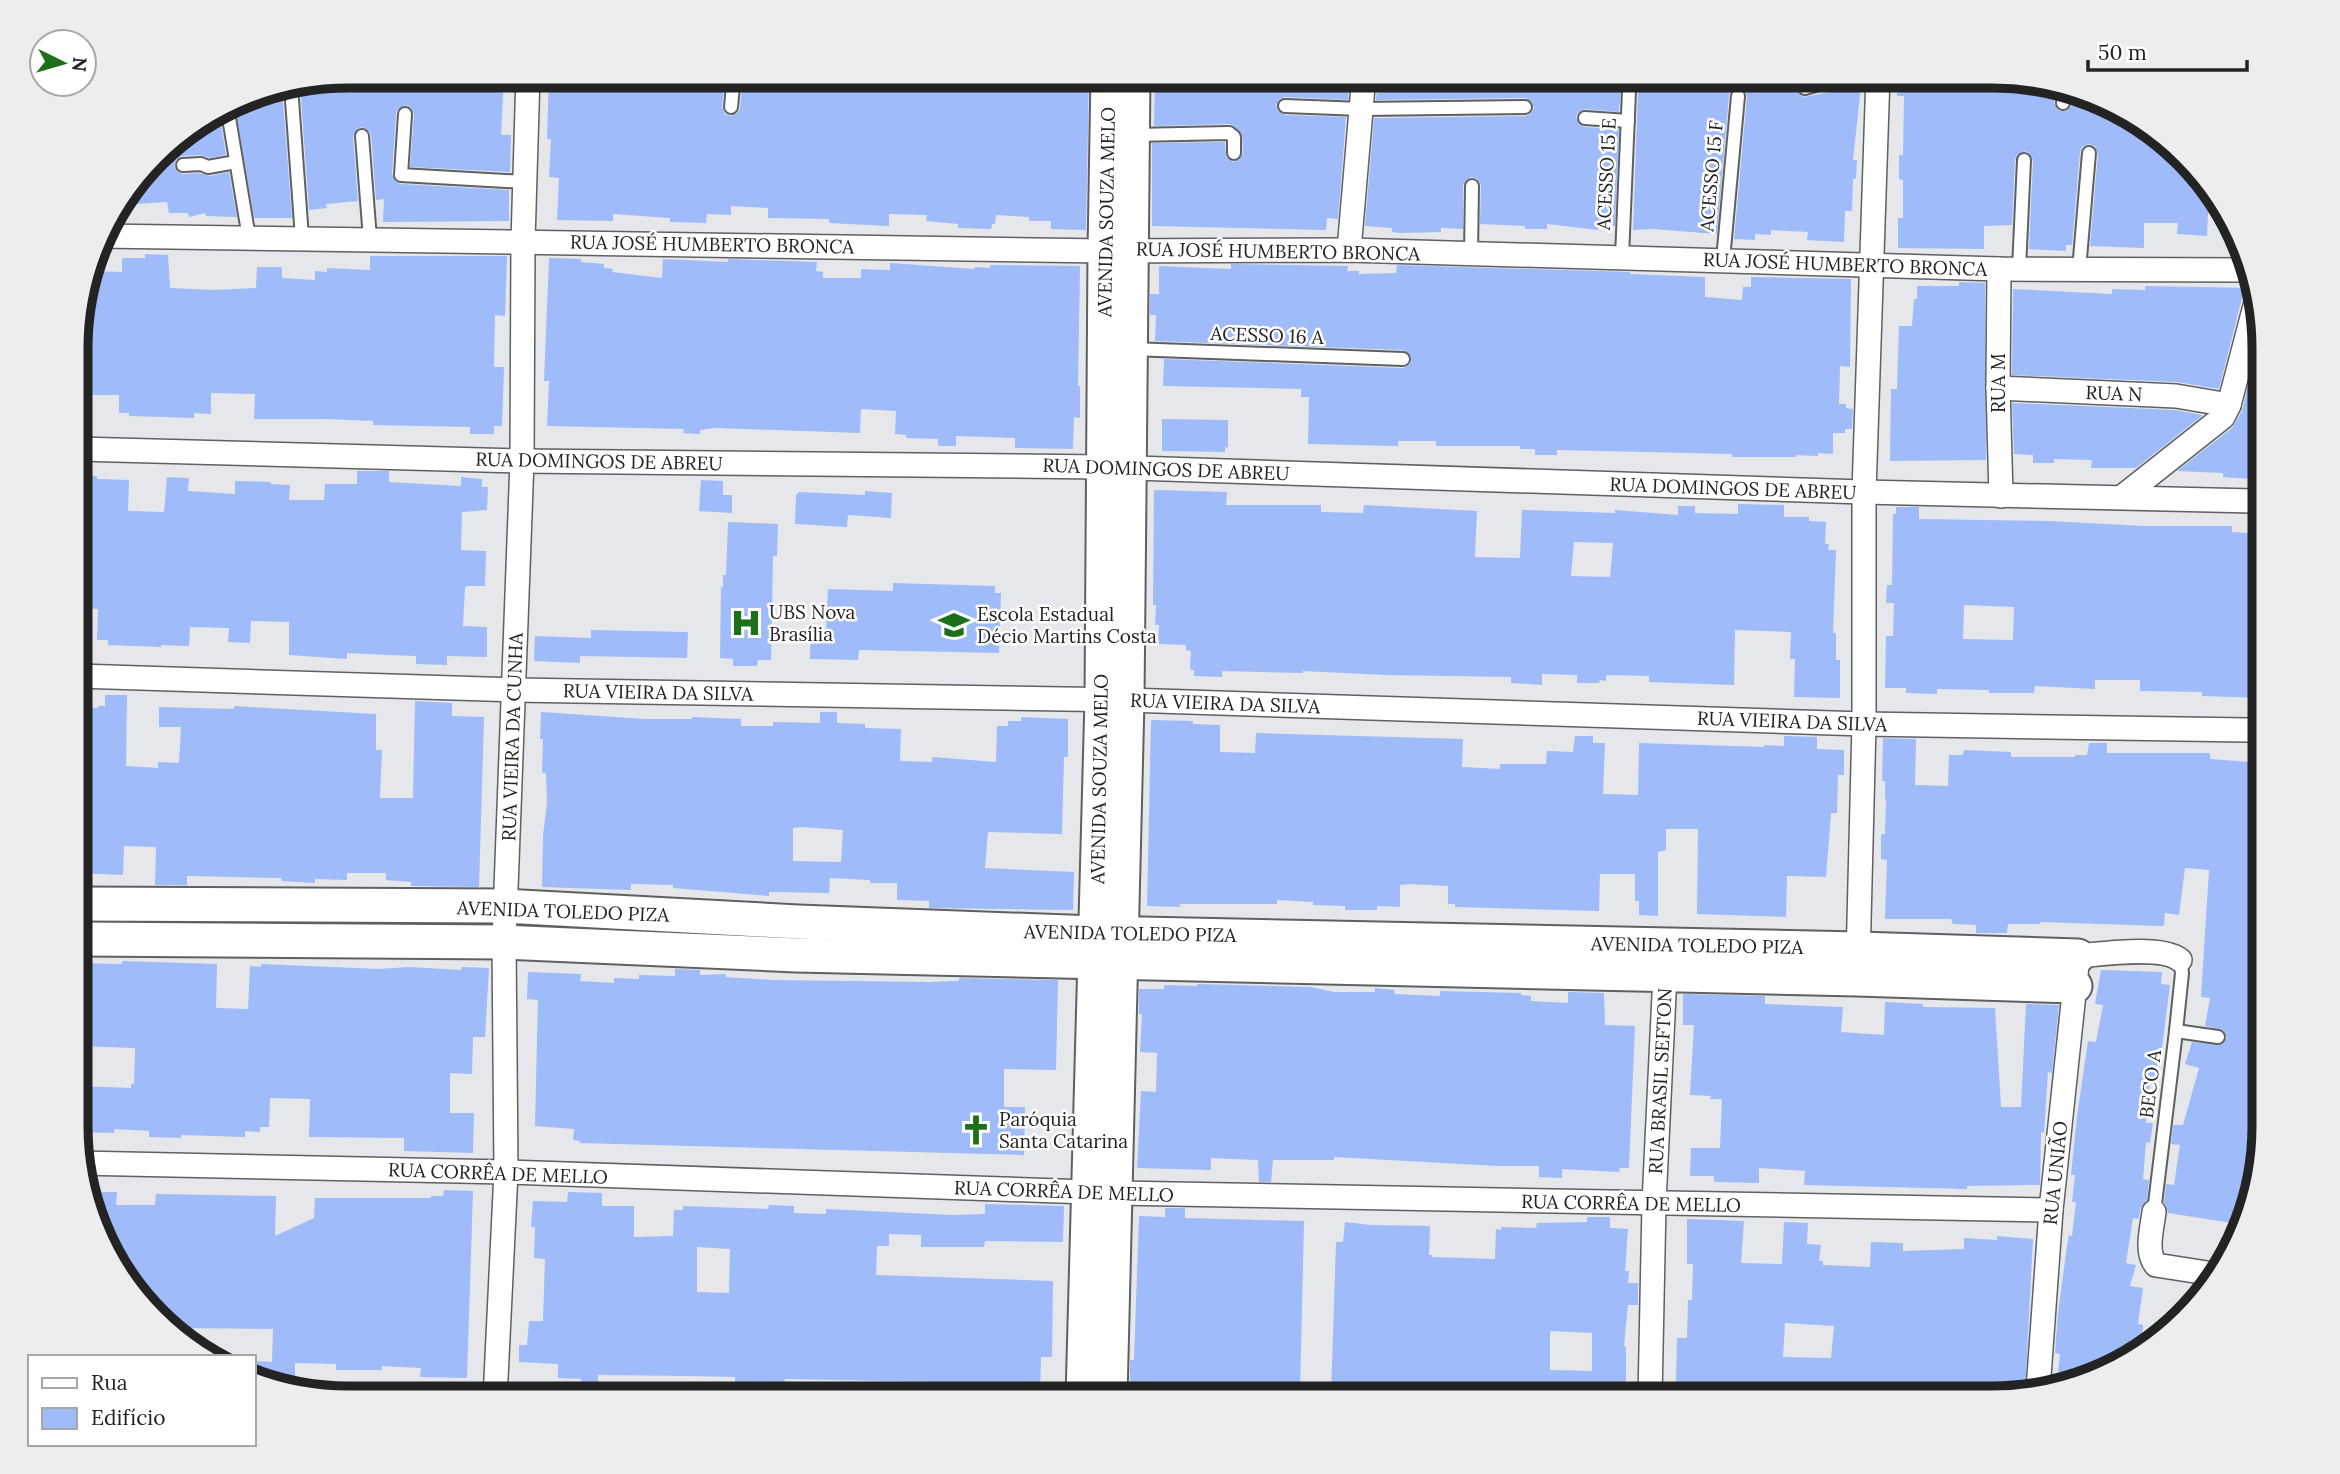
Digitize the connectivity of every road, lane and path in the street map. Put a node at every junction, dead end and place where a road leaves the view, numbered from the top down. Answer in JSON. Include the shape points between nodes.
{"nodes":[{"id":1,"x":528,"y":88,"type":"edge"},
{"id":2,"x":733,"y":88,"type":"edge"},
{"id":3,"x":1109,"y":88,"type":"edge"},
{"id":4,"x":1133,"y":88,"type":"edge"},
{"id":5,"x":1363,"y":88,"type":"edge"},
{"id":6,"x":1876,"y":88,"type":"edge"},
{"id":7,"x":1629,"y":91,"type":"dead end"},
{"id":8,"x":292,"y":93,"type":"edge"},
{"id":9,"x":1738,"y":96,"type":"dead end"},
{"id":10,"x":2063,"y":97,"type":"edge"},
{"id":11,"x":2063,"y":103,"type":"dead end"},
{"id":12,"x":1285,"y":106,"type":"dead end"},
{"id":13,"x":732,"y":107,"type":"dead end"},
{"id":14,"x":1525,"y":107,"type":"dead end"},
{"id":15,"x":1361,"y":109,"type":"junction"},
{"id":16,"x":405,"y":114,"type":"dead end"},
{"id":17,"x":229,"y":116,"type":"edge"},
{"id":18,"x":1585,"y":118,"type":"dead end"},
{"id":19,"x":1628,"y":121,"type":"junction"},
{"id":20,"x":1132,"y":135,"type":"junction"},
{"id":21,"x":362,"y":136,"type":"dead end"},
{"id":22,"x":1234,"y":153,"type":"dead end"},
{"id":23,"x":2090,"y":153,"type":"dead end"},
{"id":24,"x":2024,"y":160,"type":"dead end"},
{"id":25,"x":236,"y":162,"type":"junction"},
{"id":26,"x":183,"y":165,"type":"dead end"},
{"id":27,"x":525,"y":182,"type":"junction"},
{"id":28,"x":1472,"y":186,"type":"dead end"},
{"id":29,"x":112,"y":236,"type":"edge"},
{"id":30,"x":249,"y":238,"type":"junction"},
{"id":31,"x":302,"y":238,"type":"junction"},
{"id":32,"x":370,"y":239,"type":"junction"},
{"id":33,"x":523,"y":241,"type":"junction"},
{"id":34,"x":1118,"y":250,"type":"junction"},
{"id":35,"x":1349,"y":250,"type":"junction"},
{"id":36,"x":1471,"y":254,"type":"junction"},
{"id":37,"x":1622,"y":257,"type":"junction"},
{"id":38,"x":1723,"y":260,"type":"junction"},
{"id":39,"x":1870,"y":264,"type":"junction"},
{"id":40,"x":2009,"y":269,"type":"junction"},
{"id":41,"x":2079,"y":270,"type":"junction"},
{"id":42,"x":2241,"y":270,"type":"edge"},
{"id":43,"x":2251,"y":321,"type":"edge"},
{"id":44,"x":1130,"y":349,"type":"junction"},
{"id":45,"x":1403,"y":359,"type":"dead end"},
{"id":46,"x":1998,"y":388,"type":"junction"},
{"id":47,"x":2229,"y":405,"type":"junction"},
{"id":48,"x":88,"y":449,"type":"edge"},
{"id":49,"x":522,"y":461,"type":"junction"},
{"id":50,"x":1117,"y":467,"type":"junction"},
{"id":51,"x":1864,"y":492,"type":"junction"},
{"id":52,"x":2001,"y":496,"type":"junction"},
{"id":53,"x":2122,"y":497,"type":"junction"},
{"id":54,"x":2252,"y":501,"type":"edge"},
{"id":55,"x":88,"y":676,"type":"edge"},
{"id":56,"x":515,"y":690,"type":"junction"},
{"id":57,"x":1114,"y":700,"type":"junction"},
{"id":58,"x":1864,"y":723,"type":"junction"},
{"id":59,"x":2247,"y":730,"type":"dead end"},
{"id":60,"x":88,"y":904,"type":"edge"},
{"id":61,"x":237,"y":905,"type":"junction"},
{"id":62,"x":505,"y":906,"type":"junction"},
{"id":63,"x":88,"y":939,"type":"edge"},
{"id":64,"x":797,"y":939,"type":"junction"},
{"id":65,"x":237,"y":940,"type":"junction"},
{"id":66,"x":504,"y":942,"type":"junction"},
{"id":67,"x":1108,"y":947,"type":"junction"},
{"id":68,"x":2180,"y":960,"type":"joint"},
{"id":69,"x":1858,"y":964,"type":"junction"},
{"id":70,"x":2076,"y":971,"type":"junction"},
{"id":71,"x":1665,"y":974,"type":"junction"},
{"id":72,"x":2176,"y":1031,"type":"junction"},
{"id":73,"x":2218,"y":1037,"type":"dead end"},
{"id":74,"x":90,"y":1163,"type":"edge"},
{"id":75,"x":506,"y":1172,"type":"junction"},
{"id":76,"x":1102,"y":1192,"type":"junction"},
{"id":77,"x":1654,"y":1203,"type":"junction"},
{"id":78,"x":2051,"y":1210,"type":"junction"},
{"id":79,"x":2154,"y":1212,"type":"joint"},
{"id":80,"x":2208,"y":1273,"type":"edge"},
{"id":81,"x":2039,"y":1383,"type":"edge"},
{"id":82,"x":496,"y":1386,"type":"edge"},
{"id":83,"x":1084,"y":1386,"type":"edge"},
{"id":84,"x":1110,"y":1386,"type":"edge"},
{"id":85,"x":1650,"y":1386,"type":"edge"}],
"edges":[{"from":1,"to":27,"type":"street","name":"RUA VIEIRA DA CUNHA"},
{"from":2,"to":13,"type":"lane"},
{"from":3,"to":34,"type":"street","name":"AVENIDA SOUZA MELO"},
{"from":4,"to":20,"type":"street","name":"AVENIDA SOUZA MELO"},
{"from":5,"to":15,"type":"street"},
{"from":6,"to":39,"type":"street"},
{"from":7,"to":19,"type":"lane","name":"ACESSO 15 E"},
{"from":8,"to":31,"type":"lane"},
{"from":9,"to":38,"type":"lane","name":"ACESSO 15 F"},
{"from":10,"to":11,"type":"lane"},
{"from":12,"to":15,"type":"lane"},
{"from":14,"to":15,"type":"lane"},
{"from":15,"to":35,"type":"street"},
{"from":16,"to":27,"type":"lane","via":[[401,175]]},
{"from":17,"to":25,"type":"lane"},
{"from":18,"to":19,"type":"lane"},
{"from":19,"to":37,"type":"lane","name":"ACESSO 15 E"},
{"from":20,"to":22,"type":"lane","via":[[1231,133]]},
{"from":20,"to":34,"type":"street","name":"AVENIDA SOUZA MELO"},
{"from":21,"to":32,"type":"lane"},
{"from":23,"to":41,"type":"lane"},
{"from":24,"to":40,"type":"lane"},
{"from":25,"to":26,"type":"lane"},
{"from":25,"to":30,"type":"lane"},
{"from":27,"to":33,"type":"street","name":"RUA VIEIRA DA CUNHA"},
{"from":28,"to":36,"type":"lane"},
{"from":29,"to":30,"type":"street","name":"RUA JOSÉ HUMBERTO BRONCA"},
{"from":30,"to":31,"type":"street","name":"RUA JOSÉ HUMBERTO BRONCA"},
{"from":31,"to":32,"type":"street","name":"RUA JOSÉ HUMBERTO BRONCA"},
{"from":32,"to":33,"type":"street","name":"RUA JOSÉ HUMBERTO BRONCA"},
{"from":33,"to":34,"type":"street","name":"RUA JOSÉ HUMBERTO BRONCA"},
{"from":33,"to":49,"type":"street","name":"RUA VIEIRA DA CUNHA"},
{"from":34,"to":35,"type":"street","name":"RUA JOSÉ HUMBERTO BRONCA"},
{"from":34,"to":44,"type":"street","name":"AVENIDA SOUZA MELO"},
{"from":34,"to":50,"type":"street","name":"AVENIDA SOUZA MELO"},
{"from":35,"to":36,"type":"street","name":"RUA JOSÉ HUMBERTO BRONCA"},
{"from":36,"to":37,"type":"street","name":"RUA JOSÉ HUMBERTO BRONCA"},
{"from":37,"to":38,"type":"street","name":"RUA JOSÉ HUMBERTO BRONCA"},
{"from":38,"to":39,"type":"street","name":"RUA JOSÉ HUMBERTO BRONCA"},
{"from":39,"to":40,"type":"street","name":"RUA JOSÉ HUMBERTO BRONCA"},
{"from":39,"to":51,"type":"street"},
{"from":40,"to":41,"type":"street","name":"RUA JOSÉ HUMBERTO BRONCA"},
{"from":40,"to":46,"type":"street","name":"RUA M"},
{"from":41,"to":42,"type":"street","name":"RUA JOSÉ HUMBERTO BRONCA"},
{"from":43,"to":47,"type":"street"},
{"from":44,"to":45,"type":"lane","name":"ACESSO 16 A"},
{"from":44,"to":50,"type":"street","name":"AVENIDA SOUZA MELO"},
{"from":46,"to":47,"type":"street","name":"RUA N","via":[[2176,396]]},
{"from":46,"to":52,"type":"street","name":"RUA M"},
{"from":47,"to":53,"type":"street","via":[[2223,417]]},
{"from":48,"to":49,"type":"street","name":"RUA DOMINGOS DE ABREU"},
{"from":49,"to":50,"type":"street","name":"RUA DOMINGOS DE ABREU"},
{"from":49,"to":56,"type":"street","name":"RUA VIEIRA DA CUNHA"},
{"from":50,"to":51,"type":"street","name":"RUA DOMINGOS DE ABREU"},
{"from":50,"to":57,"type":"street","name":"AVENIDA SOUZA MELO"},
{"from":51,"to":52,"type":"street","name":"RUA DOMINGOS DE ABREU"},
{"from":51,"to":58,"type":"street"},
{"from":52,"to":53,"type":"street","name":"RUA DOMINGOS DE ABREU"},
{"from":53,"to":54,"type":"street","name":"RUA DOMINGOS DE ABREU"},
{"from":55,"to":56,"type":"street","name":"RUA VIEIRA DA SILVA"},
{"from":56,"to":57,"type":"street","name":"RUA VIEIRA DA SILVA"},
{"from":56,"to":62,"type":"street","name":"RUA VIEIRA DA CUNHA"},
{"from":57,"to":58,"type":"street","name":"RUA VIEIRA DA SILVA"},
{"from":57,"to":67,"type":"street","name":"AVENIDA SOUZA MELO"},
{"from":58,"to":59,"type":"street","name":"RUA VIEIRA DA SILVA"},
{"from":58,"to":69,"type":"street"},
{"from":60,"to":61,"type":"street","name":"AVENIDA TOLEDO PIZA"},
{"from":61,"to":62,"type":"street","name":"AVENIDA TOLEDO PIZA"},
{"from":61,"to":65,"type":"street"},
{"from":62,"to":64,"type":"street","name":"AVENIDA TOLEDO PIZA"},
{"from":62,"to":66,"type":"street","name":"RUA VIEIRA DA CUNHA"},
{"from":63,"to":65,"type":"street","name":"AVENIDA TOLEDO PIZA"},
{"from":64,"to":66,"type":"street","name":"AVENIDA TOLEDO PIZA"},
{"from":64,"to":67,"type":"street","name":"AVENIDA TOLEDO PIZA"},
{"from":65,"to":66,"type":"street","name":"AVENIDA TOLEDO PIZA"},
{"from":66,"to":75,"type":"street","name":"RUA VIEIRA DA CUNHA"},
{"from":67,"to":69,"type":"street","name":"AVENIDA TOLEDO PIZA"},
{"from":67,"to":71,"type":"street","name":"AVENIDA TOLEDO PIZA"},
{"from":67,"to":76,"type":"street","name":"AVENIDA SOUZA MELO"},
{"from":68,"to":70,"type":"street","name":"AVENIDA TOLEDO PIZA","via":[[2169,953],[2121,953]]},
{"from":68,"to":72,"type":"lane","name":"BECO A"},
{"from":69,"to":70,"type":"street","name":"AVENIDA TOLEDO PIZA"},
{"from":69,"to":71,"type":"street","name":"AVENIDA TOLEDO PIZA"},
{"from":70,"to":78,"type":"street","name":"RUA UNIÃO"},
{"from":71,"to":77,"type":"street","name":"RUA BRASIL SEFTON"},
{"from":72,"to":73,"type":"lane"},
{"from":72,"to":79,"type":"lane","name":"BECO A"},
{"from":74,"to":75,"type":"street","name":"RUA CORRÊA DE MELLO"},
{"from":75,"to":76,"type":"street","name":"RUA CORRÊA DE MELLO"},
{"from":75,"to":82,"type":"street","name":"RUA VIEIRA DA CUNHA"},
{"from":76,"to":77,"type":"street","name":"RUA CORRÊA DE MELLO"},
{"from":76,"to":83,"type":"street","name":"AVENIDA SOUZA MELO"},
{"from":76,"to":84,"type":"street","name":"AVENIDA SOUZA MELO"},
{"from":77,"to":78,"type":"street","name":"RUA CORRÊA DE MELLO"},
{"from":77,"to":85,"type":"street","name":"RUA BRASIL SEFTON"},
{"from":78,"to":81,"type":"street","name":"RUA UNIÃO"},
{"from":79,"to":80,"type":"street","via":[[2150,1250],[2156,1265]]}]}
